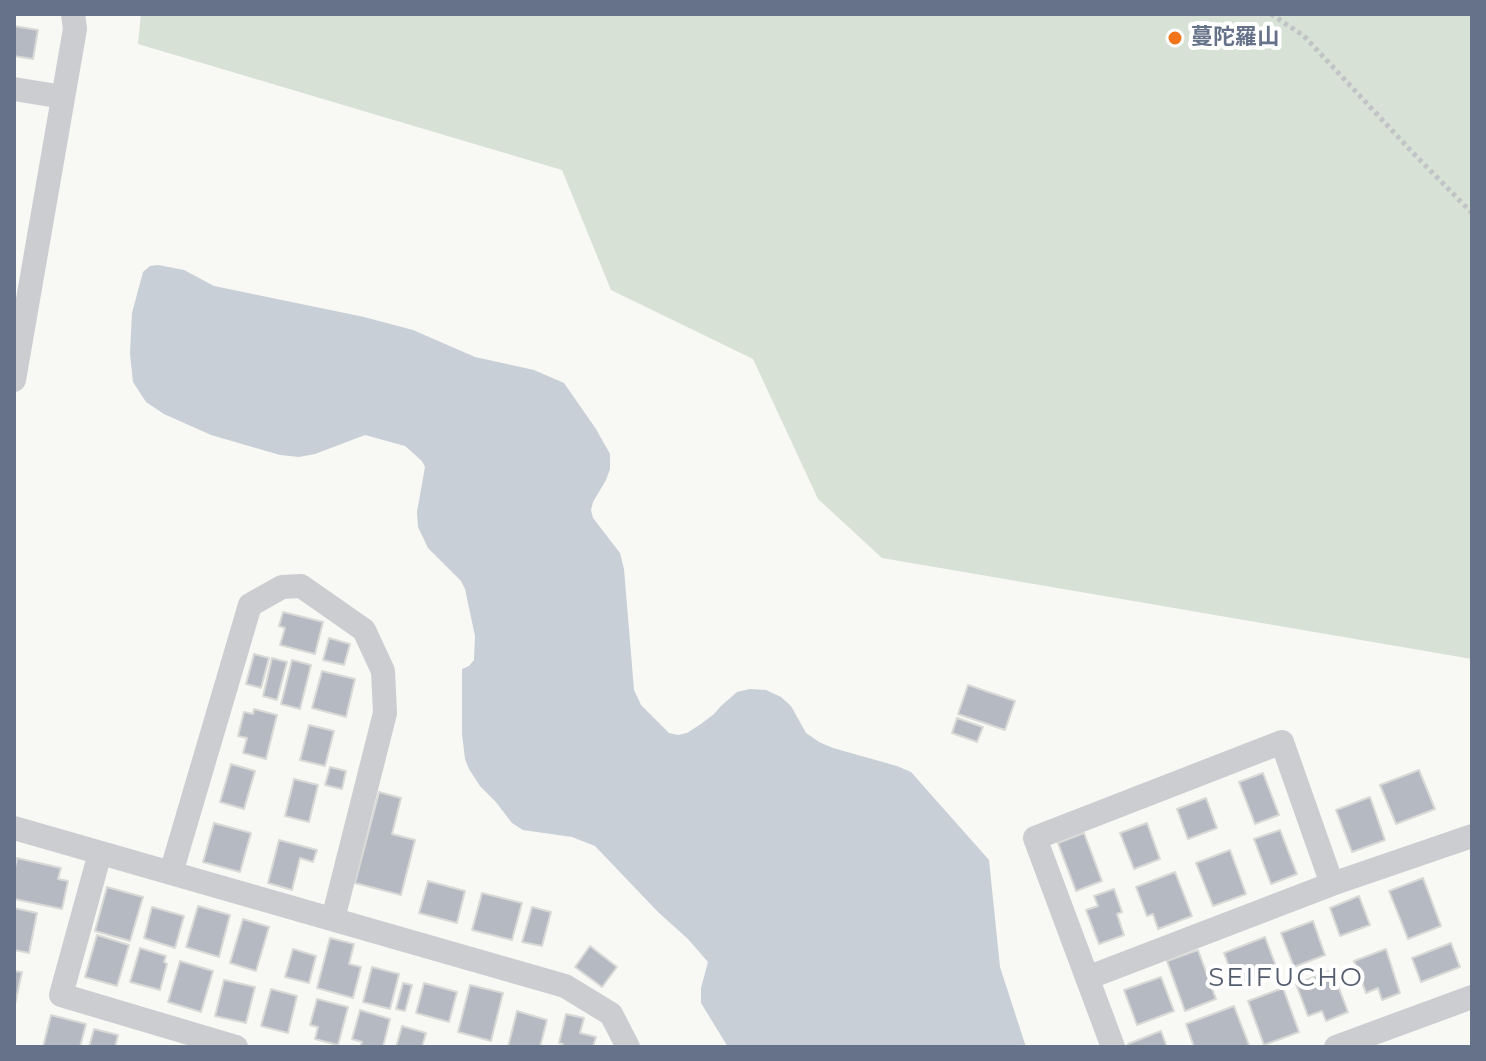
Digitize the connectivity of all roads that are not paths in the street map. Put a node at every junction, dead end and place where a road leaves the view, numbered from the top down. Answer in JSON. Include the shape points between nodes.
{"nodes":[{"id":1,"x":73,"y":14,"type":"edge"},
{"id":2,"x":14,"y":89,"type":"edge"},
{"id":3,"x":63,"y":97,"type":"junction"},
{"id":4,"x":14,"y":380,"type":"edge"},
{"id":5,"x":14,"y":828,"type":"edge"},
{"id":6,"x":1472,"y":836,"type":"edge"},
{"id":7,"x":100,"y":853,"type":"junction"},
{"id":8,"x":171,"y":873,"type":"junction"},
{"id":9,"x":1332,"y":884,"type":"junction"},
{"id":10,"x":333,"y":919,"type":"junction"},
{"id":11,"x":1087,"y":978,"type":"junction"},
{"id":12,"x":1472,"y":997,"type":"edge"},
{"id":13,"x":236,"y":1047,"type":"edge"},
{"id":14,"x":628,"y":1047,"type":"edge"},
{"id":15,"x":1113,"y":1047,"type":"edge"},
{"id":16,"x":1336,"y":1047,"type":"edge"}],
"edges":[{"from":1,"to":3,"type":"street"},
{"from":2,"to":3,"type":"street"},
{"from":3,"to":4,"type":"street"},
{"from":5,"to":7,"type":"street"},
{"from":6,"to":9,"type":"street"},
{"from":7,"to":8,"type":"street"},
{"from":7,"to":13,"type":"street","via":[[61,995]]},
{"from":8,"to":10,"type":"street"},
{"from":8,"to":10,"type":"street","via":[[250,605],[282,587],[301,586],[364,630],[383,671],[385,713]]},
{"from":9,"to":11,"type":"street"},
{"from":9,"to":11,"type":"street","via":[[1282,742],[1035,838]]},
{"from":10,"to":14,"type":"street","via":[[565,986],[611,1014]]},
{"from":11,"to":15,"type":"street"},
{"from":12,"to":16,"type":"street"}]}
